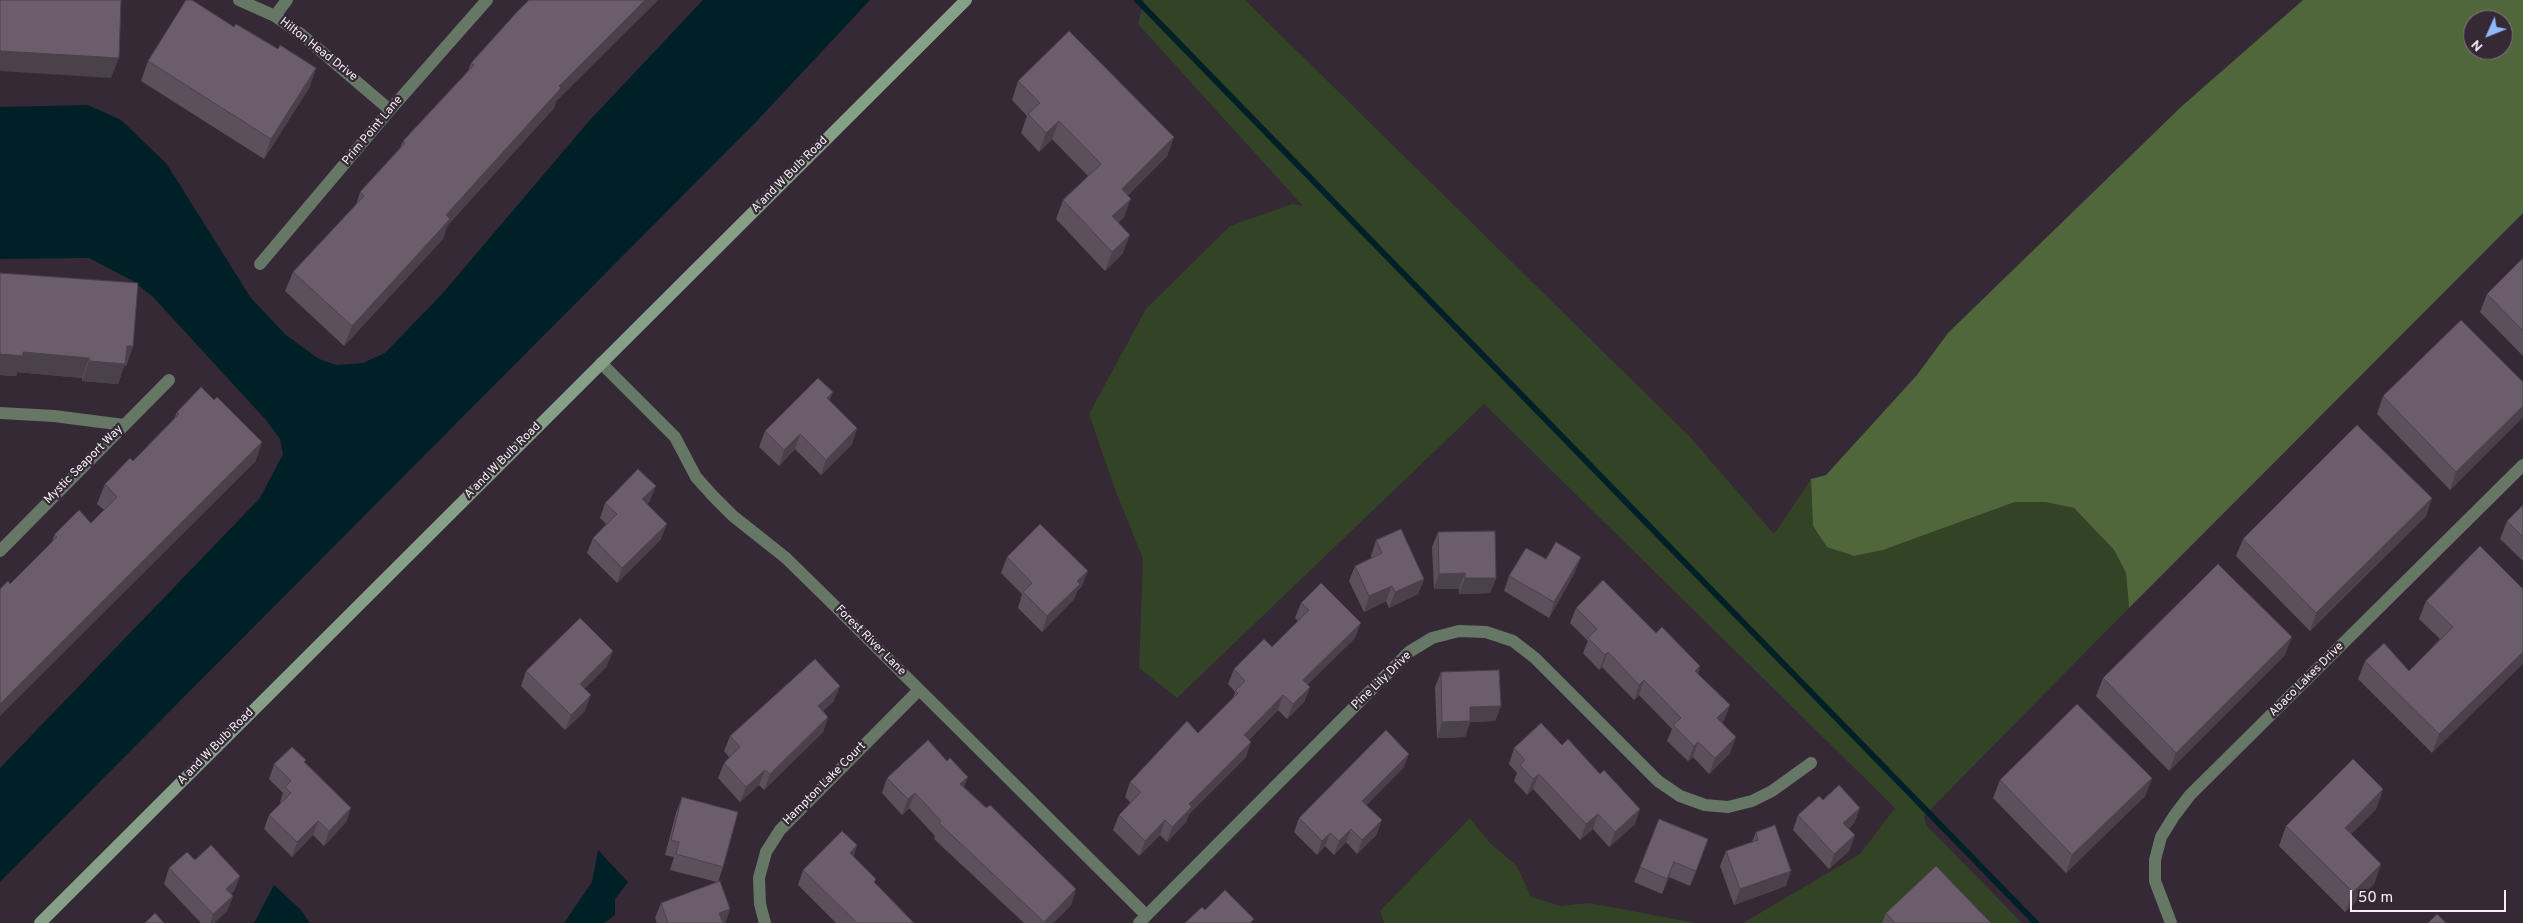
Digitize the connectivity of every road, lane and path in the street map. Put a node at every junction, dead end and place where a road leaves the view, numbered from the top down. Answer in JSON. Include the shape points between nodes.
{"nodes":[{"id":1,"x":240,"y":0,"type":"edge"},
{"id":2,"x":287,"y":0,"type":"edge"},
{"id":3,"x":966,"y":0,"type":"edge"},
{"id":4,"x":482,"y":2,"type":"edge"},
{"id":5,"x":275,"y":16,"type":"junction"},
{"id":6,"x":390,"y":110,"type":"junction"},
{"id":7,"x":260,"y":264,"type":"dead end"},
{"id":8,"x":601,"y":363,"type":"junction"},
{"id":9,"x":169,"y":380,"type":"dead end"},
{"id":10,"x":0,"y":413,"type":"edge"},
{"id":11,"x":124,"y":425,"type":"junction"},
{"id":12,"x":2523,"y":465,"type":"edge"},
{"id":13,"x":0,"y":551,"type":"edge"},
{"id":14,"x":919,"y":690,"type":"junction"},
{"id":15,"x":1811,"y":763,"type":"dead end"},
{"id":16,"x":1143,"y":919,"type":"edge"},
{"id":17,"x":40,"y":923,"type":"edge"},
{"id":18,"x":766,"y":923,"type":"edge"},
{"id":19,"x":2171,"y":923,"type":"edge"}],
"edges":[{"from":1,"to":5,"type":"street","name":"Hilton Head Drive"},
{"from":2,"to":5,"type":"street"},
{"from":3,"to":8,"type":"street","name":"A and W Bulb Road"},
{"from":4,"to":6,"type":"street","name":"Prim Point Lane"},
{"from":5,"to":6,"type":"street","name":"Hilton Head Drive"},
{"from":6,"to":7,"type":"street","name":"Prim Point Lane"},
{"from":8,"to":14,"type":"street","name":"Forest River Lane","via":[[676,437],[696,477],[713,496],[786,558]]},
{"from":8,"to":17,"type":"street","name":"A and W Bulb Road"},
{"from":9,"to":11,"type":"street","name":"Mystic Seaport Way"},
{"from":10,"to":11,"type":"street"},
{"from":11,"to":13,"type":"street","name":"Mystic Seaport Way"},
{"from":12,"to":19,"type":"street","name":"Abaco Lakes Drive","via":[[2190,795],[2162,837],[2155,860],[2155,881]]},
{"from":14,"to":16,"type":"street","name":"Forest River Lane"},
{"from":14,"to":18,"type":"street","name":"Hampton Lake Court","via":[[780,830],[766,852],[759,878],[760,904]]},
{"from":15,"to":16,"type":"street","name":"Pine Lily Drive","via":[[1772,792],[1752,801],[1728,807],[1705,805],[1680,796],[1658,781],[1535,658],[1512,641],[1486,632],[1459,631],[1432,638],[1409,652]]}]}
